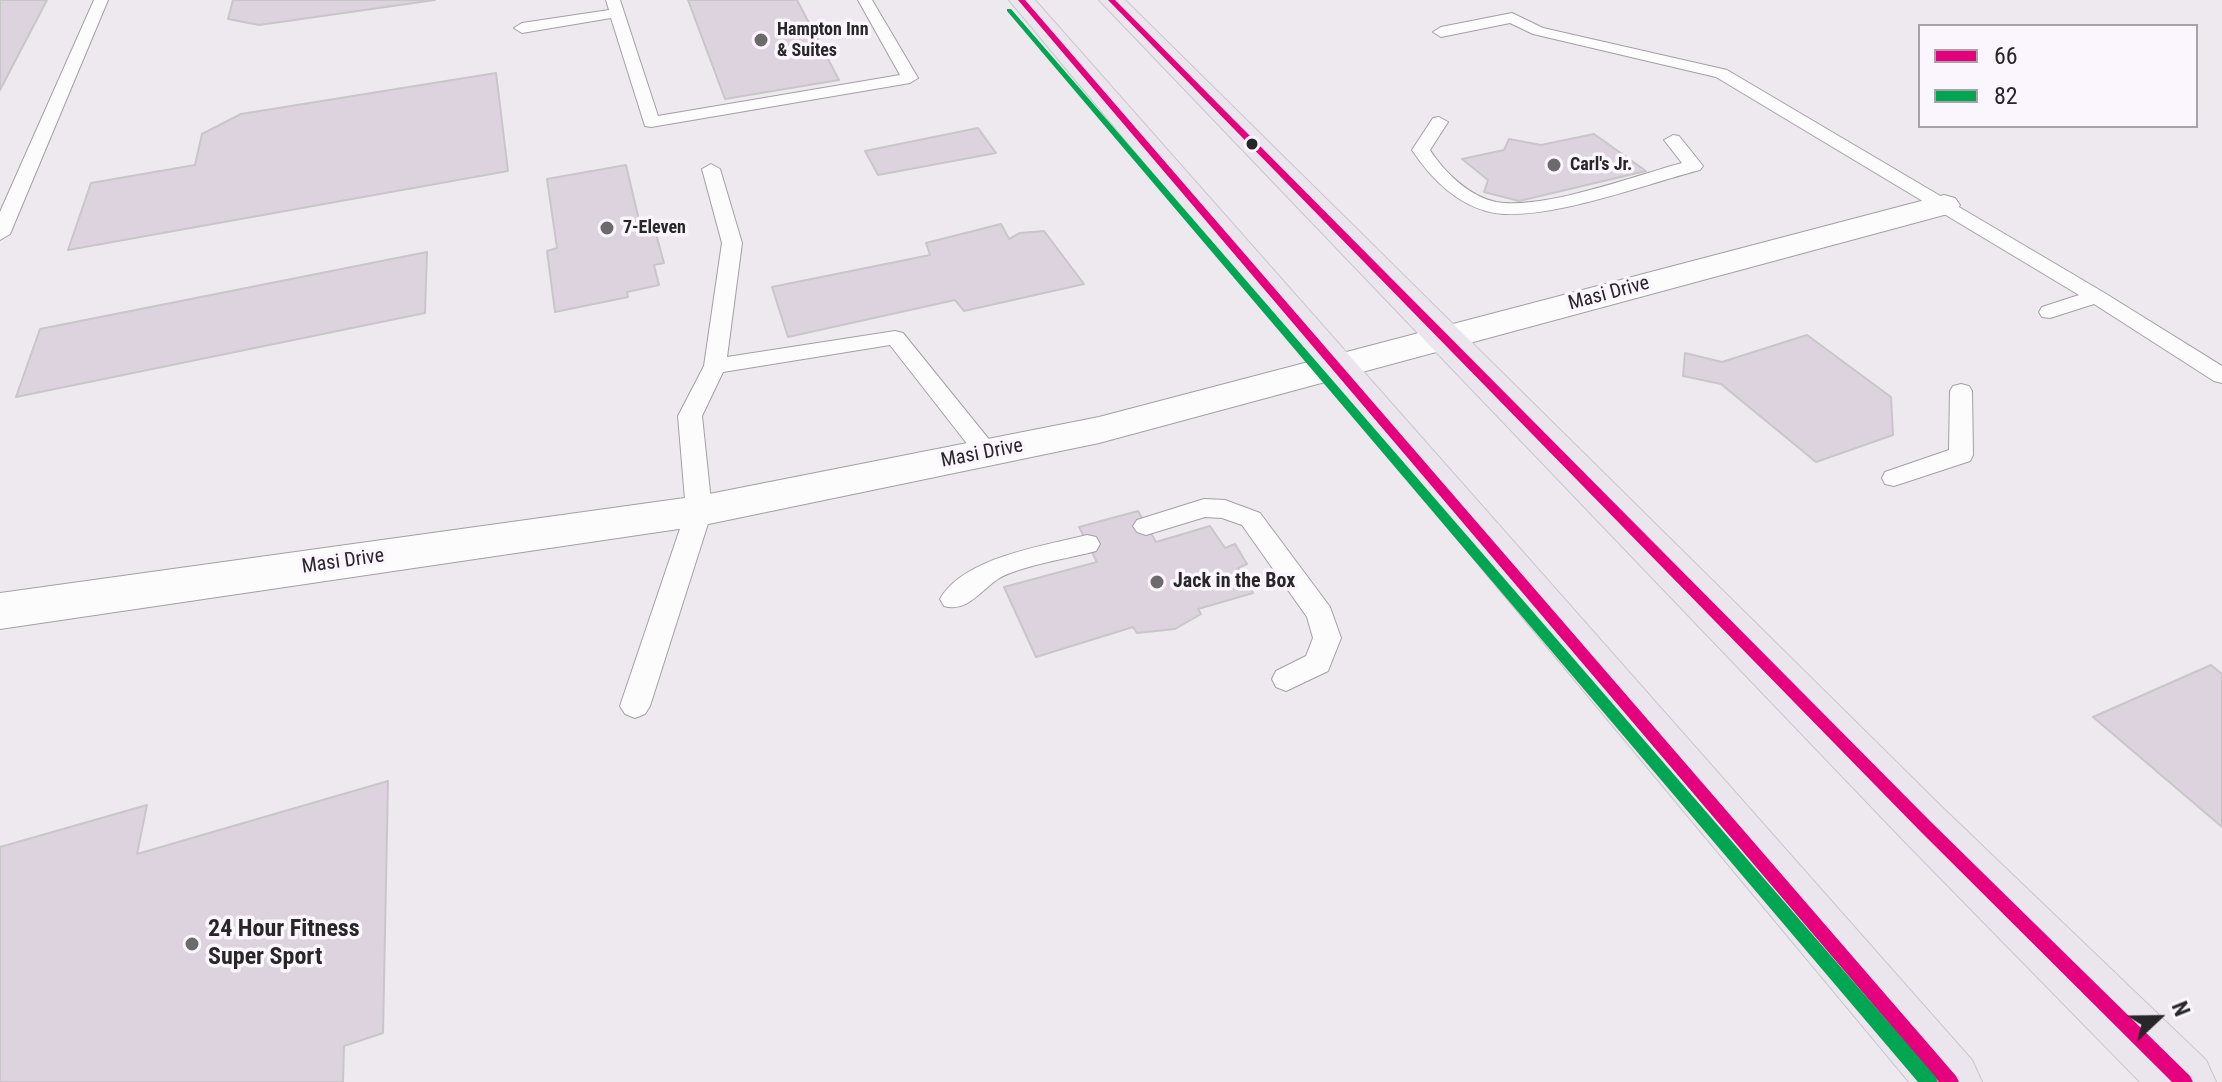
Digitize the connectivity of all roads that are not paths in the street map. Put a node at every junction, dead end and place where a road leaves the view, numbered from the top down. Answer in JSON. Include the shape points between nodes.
{"nodes":[{"id":1,"x":101,"y":0,"type":"edge"},
{"id":2,"x":865,"y":0,"type":"edge"},
{"id":3,"x":1021,"y":0,"type":"edge"},
{"id":4,"x":1111,"y":0,"type":"edge"},
{"id":5,"x":615,"y":7,"type":"edge"},
{"id":6,"x":522,"y":28,"type":"dead end"},
{"id":7,"x":1441,"y":32,"type":"dead end"},
{"id":8,"x":1439,"y":122,"type":"dead end"},
{"id":9,"x":1673,"y":140,"type":"dead end"},
{"id":10,"x":711,"y":169,"type":"dead end"},
{"id":11,"x":1944,"y":205,"type":"junction"},
{"id":12,"x":0,"y":234,"type":"edge"},
{"id":13,"x":2096,"y":296,"type":"junction"},
{"id":14,"x":2050,"y":312,"type":"dead end"},
{"id":15,"x":1442,"y":338,"type":"junction"},
{"id":16,"x":715,"y":366,"type":"junction"},
{"id":17,"x":1333,"y":367,"type":"junction"},
{"id":18,"x":2222,"y":376,"type":"edge"},
{"id":19,"x":1961,"y":391,"type":"dead end"},
{"id":20,"x":988,"y":453,"type":"junction"},
{"id":21,"x":1894,"y":478,"type":"dead end"},
{"id":22,"x":699,"y":511,"type":"junction"},
{"id":23,"x":1146,"y":526,"type":"dead end"},
{"id":24,"x":1087,"y":544,"type":"dead end"},
{"id":25,"x":954,"y":599,"type":"dead end"},
{"id":26,"x":0,"y":611,"type":"edge"},
{"id":27,"x":1286,"y":679,"type":"dead end"},
{"id":28,"x":635,"y":706,"type":"dead end"},
{"id":29,"x":1950,"y":1082,"type":"edge"},
{"id":30,"x":2184,"y":1082,"type":"edge"}],
"edges":[{"from":1,"to":12,"type":"lane"},
{"from":2,"to":5,"type":"lane","via":[[910,78],[651,122]]},
{"from":3,"to":17,"type":"main road"},
{"from":4,"to":15,"type":"main road"},
{"from":5,"to":6,"type":"lane"},
{"from":7,"to":11,"type":"lane","via":[[1512,18],[1538,31],[1721,73]]},
{"from":8,"to":9,"type":"lane","via":[[1421,150],[1431,168],[1492,208],[1518,209],[1694,166]]},
{"from":10,"to":16,"type":"lane","via":[[732,243]]},
{"from":11,"to":13,"type":"lane"},
{"from":11,"to":15,"type":"street","name":"Masi Drive"},
{"from":13,"to":14,"type":"lane"},
{"from":13,"to":18,"type":"lane"},
{"from":15,"to":17,"type":"street","name":"Masi Drive"},
{"from":15,"to":30,"type":"main road"},
{"from":16,"to":20,"type":"lane","via":[[895,338]]},
{"from":16,"to":22,"type":"lane","via":[[690,416]]},
{"from":17,"to":20,"type":"street","name":"Masi Drive","via":[[1099,430]]},
{"from":17,"to":29,"type":"main road"},
{"from":19,"to":21,"type":"lane","via":[[1961,455]]},
{"from":20,"to":22,"type":"street","name":"Masi Drive"},
{"from":22,"to":26,"type":"street","name":"Masi Drive"},
{"from":22,"to":28,"type":"lane"},
{"from":23,"to":27,"type":"lane","via":[[1204,508],[1251,519],[1320,614],[1327,638],[1318,663]]},
{"from":24,"to":25,"type":"lane","via":[[992,570]]}]}
